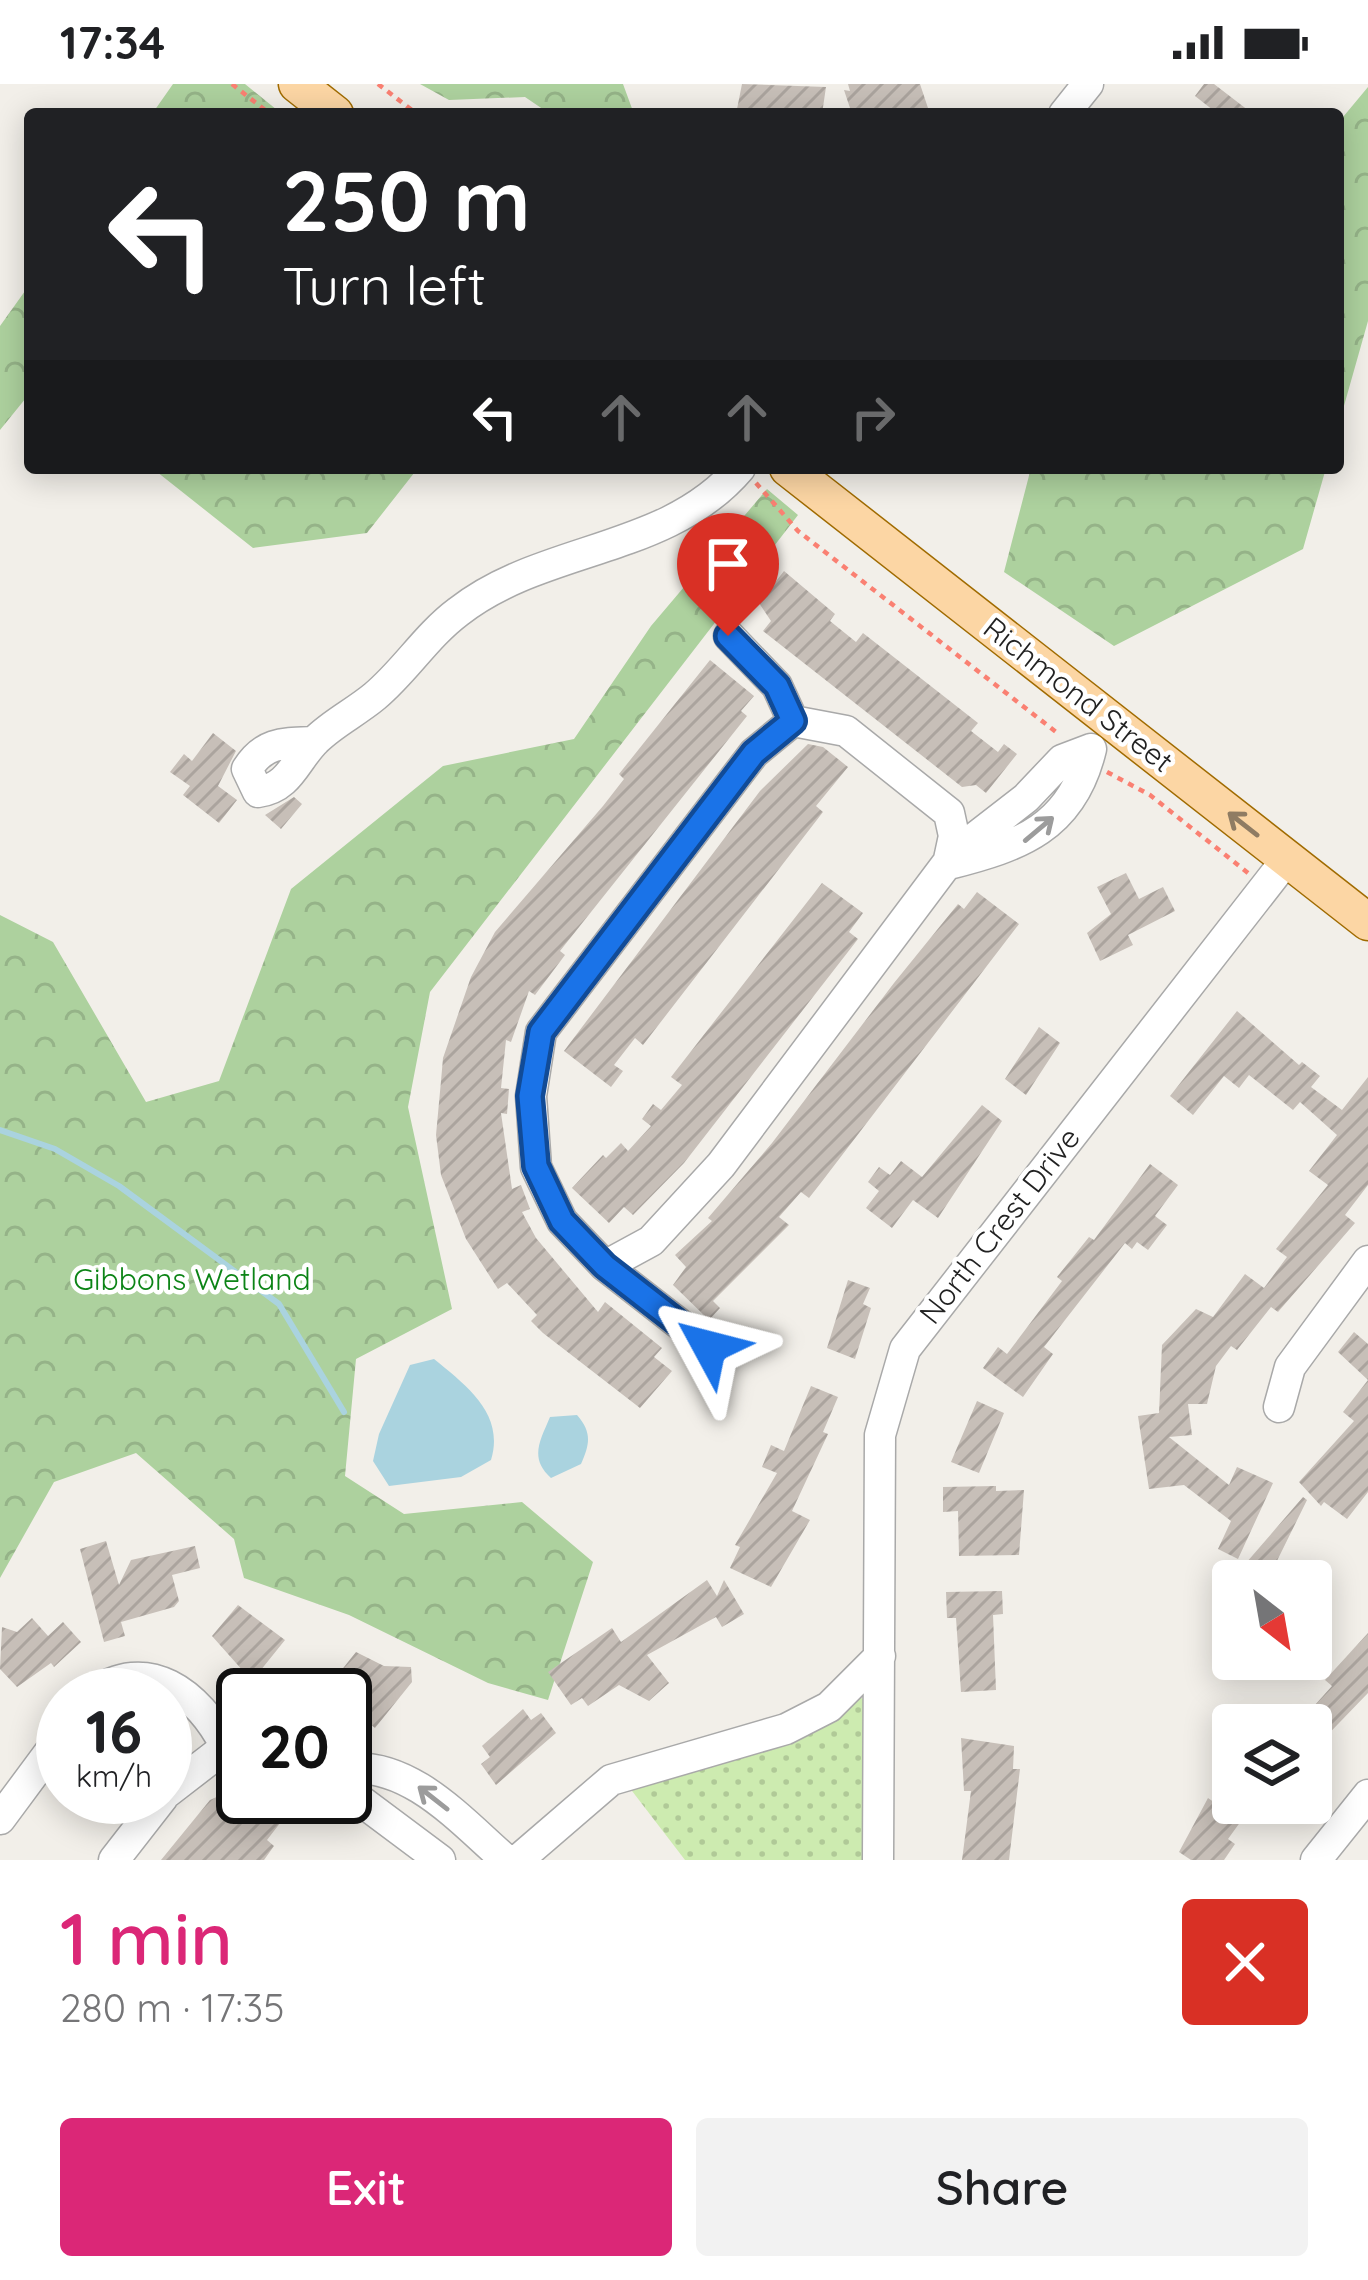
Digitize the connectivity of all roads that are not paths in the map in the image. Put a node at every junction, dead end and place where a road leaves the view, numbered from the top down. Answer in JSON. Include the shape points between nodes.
{"nodes":[{"id":1,"x":297,"y":84,"type":"edge"},
{"id":2,"x":1088,"y":84,"type":"edge"},
{"id":3,"x":327,"y":108,"type":"edge"},
{"id":4,"x":1069,"y":108,"type":"edge"},
{"id":5,"x":733,"y":474,"type":"edge"},
{"id":6,"x":796,"y":474,"type":"edge"},
{"id":7,"x":728,"y":636,"type":"dead end"},
{"id":8,"x":793,"y":721,"type":"junction"},
{"id":9,"x":313,"y":742,"type":"dead end"},
{"id":10,"x":1085,"y":755,"type":"road end"},
{"id":11,"x":1287,"y":859,"type":"junction"},
{"id":12,"x":949,"y":864,"type":"junction"},
{"id":13,"x":1368,"y":922,"type":"edge"},
{"id":14,"x":1368,"y":1261,"type":"edge"},
{"id":15,"x":605,"y":1266,"type":"junction"},
{"id":16,"x":709,"y":1347,"type":"dead end"},
{"id":17,"x":1279,"y":1407,"type":"dead end"},
{"id":18,"x":880,"y":1656,"type":"junction"},
{"id":19,"x":192,"y":1703,"type":"edge"},
{"id":20,"x":216,"y":1724,"type":"edge"},
{"id":21,"x":36,"y":1770,"type":"edge"},
{"id":22,"x":372,"y":1770,"type":"edge"},
{"id":23,"x":1368,"y":1795,"type":"edge"},
{"id":24,"x":372,"y":1810,"type":"edge"},
{"id":25,"x":0,"y":1819,"type":"edge"},
{"id":26,"x":142,"y":1824,"type":"edge"},
{"id":27,"x":114,"y":1860,"type":"edge"},
{"id":28,"x":440,"y":1860,"type":"edge"},
{"id":29,"x":506,"y":1860,"type":"edge"},
{"id":30,"x":518,"y":1860,"type":"edge"},
{"id":31,"x":878,"y":1860,"type":"edge"},
{"id":32,"x":1316,"y":1860,"type":"edge"}],
"edges":[{"from":1,"to":3,"type":"main road"},
{"from":2,"to":4,"type":"street"},
{"from":5,"to":9,"type":"street","via":[[690,515],[461,609],[377,694]]},
{"from":11,"to":6,"type":"main road","name":"Richmond Street","one_way":true},
{"from":7,"to":8,"type":"street","via":[[777,686]]},
{"from":8,"to":12,"type":"street","via":[[845,731],[949,812]]},
{"from":8,"to":15,"type":"street","via":[[754,753],[541,1032],[530,1096],[536,1166],[562,1221]]},
{"from":10,"to":12,"type":"street","via":[[1062,760]]},
{"from":11,"to":13,"type":"main road","name":"Richmond Street"},
{"from":11,"to":18,"type":"street","name":"North Crest Drive","via":[[905,1349],[880,1435]]},
{"from":12,"to":15,"type":"street","via":[[707,1181],[651,1241]]},
{"from":14,"to":17,"type":"street","via":[[1290,1367]]},
{"from":15,"to":16,"type":"street"},
{"from":18,"to":30,"type":"street","via":[[829,1707],[786,1729],[610,1780]]},
{"from":18,"to":31,"type":"street","name":"North Crest Drive"},
{"from":19,"to":20,"type":"street"},
{"from":21,"to":25,"type":"street"},
{"from":29,"to":22,"type":"street","one_way":true,"via":[[421,1787]]},
{"from":23,"to":32,"type":"street"},
{"from":24,"to":28,"type":"street"},
{"from":26,"to":27,"type":"street"}]}
